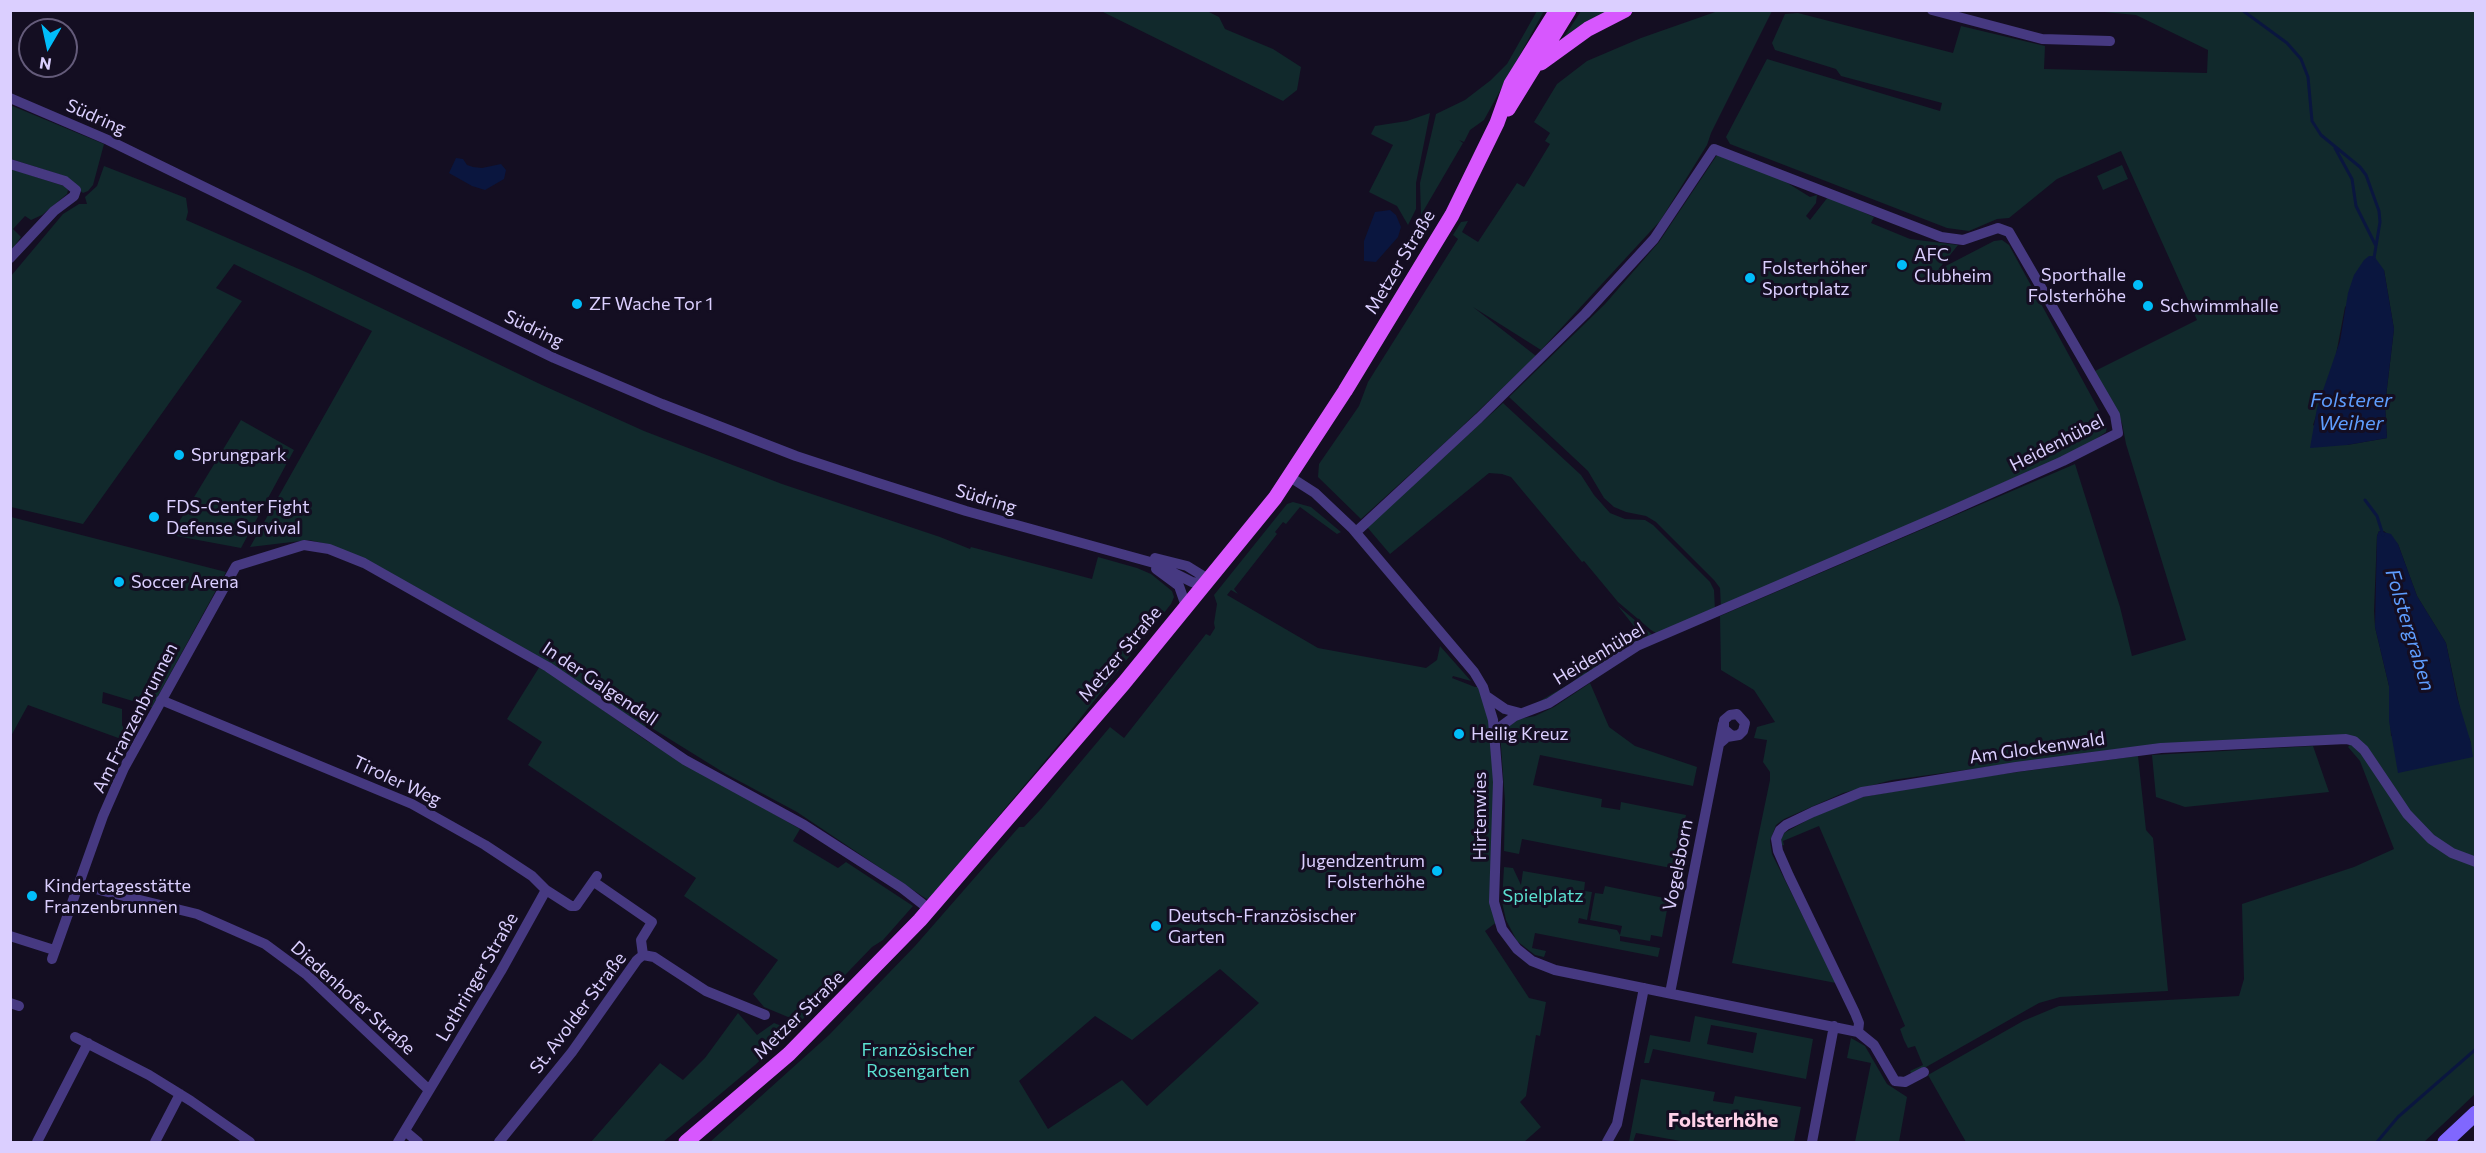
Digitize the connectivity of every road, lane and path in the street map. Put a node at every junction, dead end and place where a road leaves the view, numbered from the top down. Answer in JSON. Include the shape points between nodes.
{"nodes":[{"id":1,"x":1557,"y":10,"type":"edge"},
{"id":2,"x":1569,"y":10,"type":"edge"},
{"id":3,"x":1625,"y":10,"type":"edge"},
{"id":4,"x":1932,"y":10,"type":"edge"},
{"id":5,"x":2110,"y":41,"type":"dead end"},
{"id":6,"x":1532,"y":71,"type":"junction"},
{"id":7,"x":10,"y":98,"type":"edge"},
{"id":8,"x":1497,"y":123,"type":"junction"},
{"id":9,"x":10,"y":164,"type":"edge"},
{"id":10,"x":10,"y":258,"type":"edge"},
{"id":11,"x":1290,"y":477,"type":"junction"},
{"id":12,"x":1356,"y":532,"type":"junction"},
{"id":13,"x":1064,"y":538,"type":"junction"},
{"id":14,"x":1140,"y":560,"type":"junction"},
{"id":15,"x":236,"y":566,"type":"joint"},
{"id":16,"x":1206,"y":582,"type":"junction"},
{"id":17,"x":1186,"y":606,"type":"junction"},
{"id":18,"x":1485,"y":695,"type":"junction"},
{"id":19,"x":161,"y":700,"type":"junction"},
{"id":20,"x":1520,"y":713,"type":"junction"},
{"id":21,"x":1723,"y":724,"type":"junction"},
{"id":22,"x":1731,"y":735,"type":"junction"},
{"id":23,"x":1494,"y":736,"type":"junction"},
{"id":24,"x":1719,"y":744,"type":"junction"},
{"id":25,"x":2475,"y":862,"type":"edge"},
{"id":26,"x":79,"y":885,"type":"junction"},
{"id":27,"x":546,"y":890,"type":"junction"},
{"id":28,"x":929,"y":909,"type":"junction"},
{"id":29,"x":10,"y":936,"type":"edge"},
{"id":30,"x":643,"y":955,"type":"junction"},
{"id":31,"x":1644,"y":988,"type":"junction"},
{"id":32,"x":1670,"y":993,"type":"junction"},
{"id":33,"x":765,"y":1015,"type":"dead end"},
{"id":34,"x":1834,"y":1026,"type":"junction"},
{"id":35,"x":1858,"y":1032,"type":"junction"},
{"id":36,"x":75,"y":1037,"type":"dead end"},
{"id":37,"x":88,"y":1043,"type":"junction"},
{"id":38,"x":1924,"y":1072,"type":"dead end"},
{"id":39,"x":429,"y":1089,"type":"junction"},
{"id":40,"x":180,"y":1094,"type":"junction"},
{"id":41,"x":2475,"y":1113,"type":"edge"},
{"id":42,"x":405,"y":1131,"type":"junction"},
{"id":43,"x":1607,"y":1142,"type":"edge"},
{"id":44,"x":37,"y":1143,"type":"edge"},
{"id":45,"x":155,"y":1143,"type":"edge"},
{"id":46,"x":250,"y":1143,"type":"edge"},
{"id":47,"x":398,"y":1143,"type":"edge"},
{"id":48,"x":418,"y":1143,"type":"edge"},
{"id":49,"x":499,"y":1143,"type":"edge"},
{"id":50,"x":686,"y":1143,"type":"edge"},
{"id":51,"x":1812,"y":1143,"type":"edge"},
{"id":52,"x":2445,"y":1143,"type":"edge"}],
"edges":[{"from":1,"to":8,"type":"main road","name":"Metzer Straße","via":[[1511,84]]},
{"from":2,"to":6,"type":"main road","name":"Metzer Straße"},
{"from":3,"to":6,"type":"main road","via":[[1588,29]]},
{"from":4,"to":5,"type":"street","via":[[2042,39]]},
{"from":6,"to":8,"type":"main road","name":"Metzer Straße"},
{"from":7,"to":13,"type":"street","name":"Südring","via":[[108,140],[554,358],[642,396],[808,459],[966,511]]},
{"from":8,"to":11,"type":"main road","name":"Metzer Straße","via":[[1452,215]]},
{"from":9,"to":10,"type":"street","via":[[70,183],[76,190]]},
{"from":11,"to":12,"type":"street","name":"Hirtenwies","via":[[1315,493]]},
{"from":11,"to":16,"type":"main road","name":"Metzer Straße"},
{"from":12,"to":18,"type":"street","name":"Hirtenwies","via":[[1474,672]]},
{"from":12,"to":20,"type":"street","name":"Heidenhübel","via":[[1584,314],[1654,239],[1714,149],[1941,237],[1963,240],[1998,228],[2009,232],[2115,415],[2118,433],[1637,646],[1549,703]]},
{"from":13,"to":14,"type":"street","name":"Südring"},
{"from":13,"to":16,"type":"street","name":"Südring","via":[[1187,566]]},
{"from":14,"to":16,"type":"street","name":"Südring","via":[[1192,582]]},
{"from":14,"to":17,"type":"street","name":"Südring","via":[[1175,583]]},
{"from":15,"to":19,"type":"street","name":"Am Franzenbrunnen"},
{"from":15,"to":28,"type":"street","name":"In der Galgendell","via":[[304,545],[329,549],[364,563],[548,667],[667,749],[804,825]]},
{"from":16,"to":17,"type":"main road","name":"Metzer Straße"},
{"from":17,"to":28,"type":"main road","name":"Metzer Straße"},
{"from":18,"to":20,"type":"street","via":[[1505,709]]},
{"from":18,"to":23,"type":"street","name":"Hirtenwies","via":[[1491,708]]},
{"from":19,"to":26,"type":"street","name":"Am Franzenbrunnen","via":[[124,768]]},
{"from":19,"to":27,"type":"street","name":"Tiroler Weg","via":[[412,804],[485,845]]},
{"from":20,"to":23,"type":"street","name":"Heidenhübel"},
{"from":21,"to":22,"type":"street"},
{"from":21,"to":22,"type":"street","via":[[1730,715],[1737,714],[1743,719],[1743,731]]},
{"from":21,"to":24,"type":"street","name":"Vogelsborn"},
{"from":22,"to":24,"type":"street"},
{"from":23,"to":31,"type":"street","name":"Hirtenwies","via":[[1499,814],[1494,902],[1502,929],[1526,957],[1541,965]]},
{"from":24,"to":32,"type":"street","name":"Vogelsborn"},
{"from":25,"to":35,"type":"street","name":"Am Glockenwald","via":[[2431,839],[2407,814],[2364,750],[2354,741],[2346,740],[2161,748],[1862,792],[1786,825],[1776,839],[1785,868],[1855,1013]]},
{"from":26,"to":29,"type":"street","name":"Am Franzenbrunnen","via":[[53,954]]},
{"from":26,"to":39,"type":"street","name":"Diedenhofer Straße","via":[[196,914],[265,944],[307,975]]},
{"from":27,"to":30,"type":"street","name":"Tiroler Weg","via":[[576,906],[595,879],[652,922],[641,940]]},
{"from":27,"to":39,"type":"street","name":"Lothringer Straße"},
{"from":28,"to":50,"type":"main road","name":"Metzer Straße","via":[[789,1054]]},
{"from":30,"to":33,"type":"street","name":"St. Avolder Straße","via":[[654,957],[706,991]]},
{"from":30,"to":49,"type":"street","name":"St. Avolder Straße"},
{"from":31,"to":32,"type":"street","name":"Hirtenwies"},
{"from":31,"to":43,"type":"street","via":[[1617,1124]]},
{"from":32,"to":34,"type":"street","name":"Hirtenwies"},
{"from":34,"to":35,"type":"street","name":"Hirtenwies"},
{"from":34,"to":51,"type":"street"},
{"from":35,"to":38,"type":"street","via":[[1874,1044],[1895,1081],[1905,1082]]},
{"from":36,"to":37,"type":"street"},
{"from":37,"to":40,"type":"street"},
{"from":37,"to":44,"type":"street"},
{"from":39,"to":42,"type":"street","name":"Lothringer Straße"},
{"from":40,"to":45,"type":"street"},
{"from":40,"to":46,"type":"street"},
{"from":41,"to":52,"type":"main road"},
{"from":42,"to":47,"type":"street","name":"Lothringer Straße"},
{"from":42,"to":48,"type":"street"}]}
